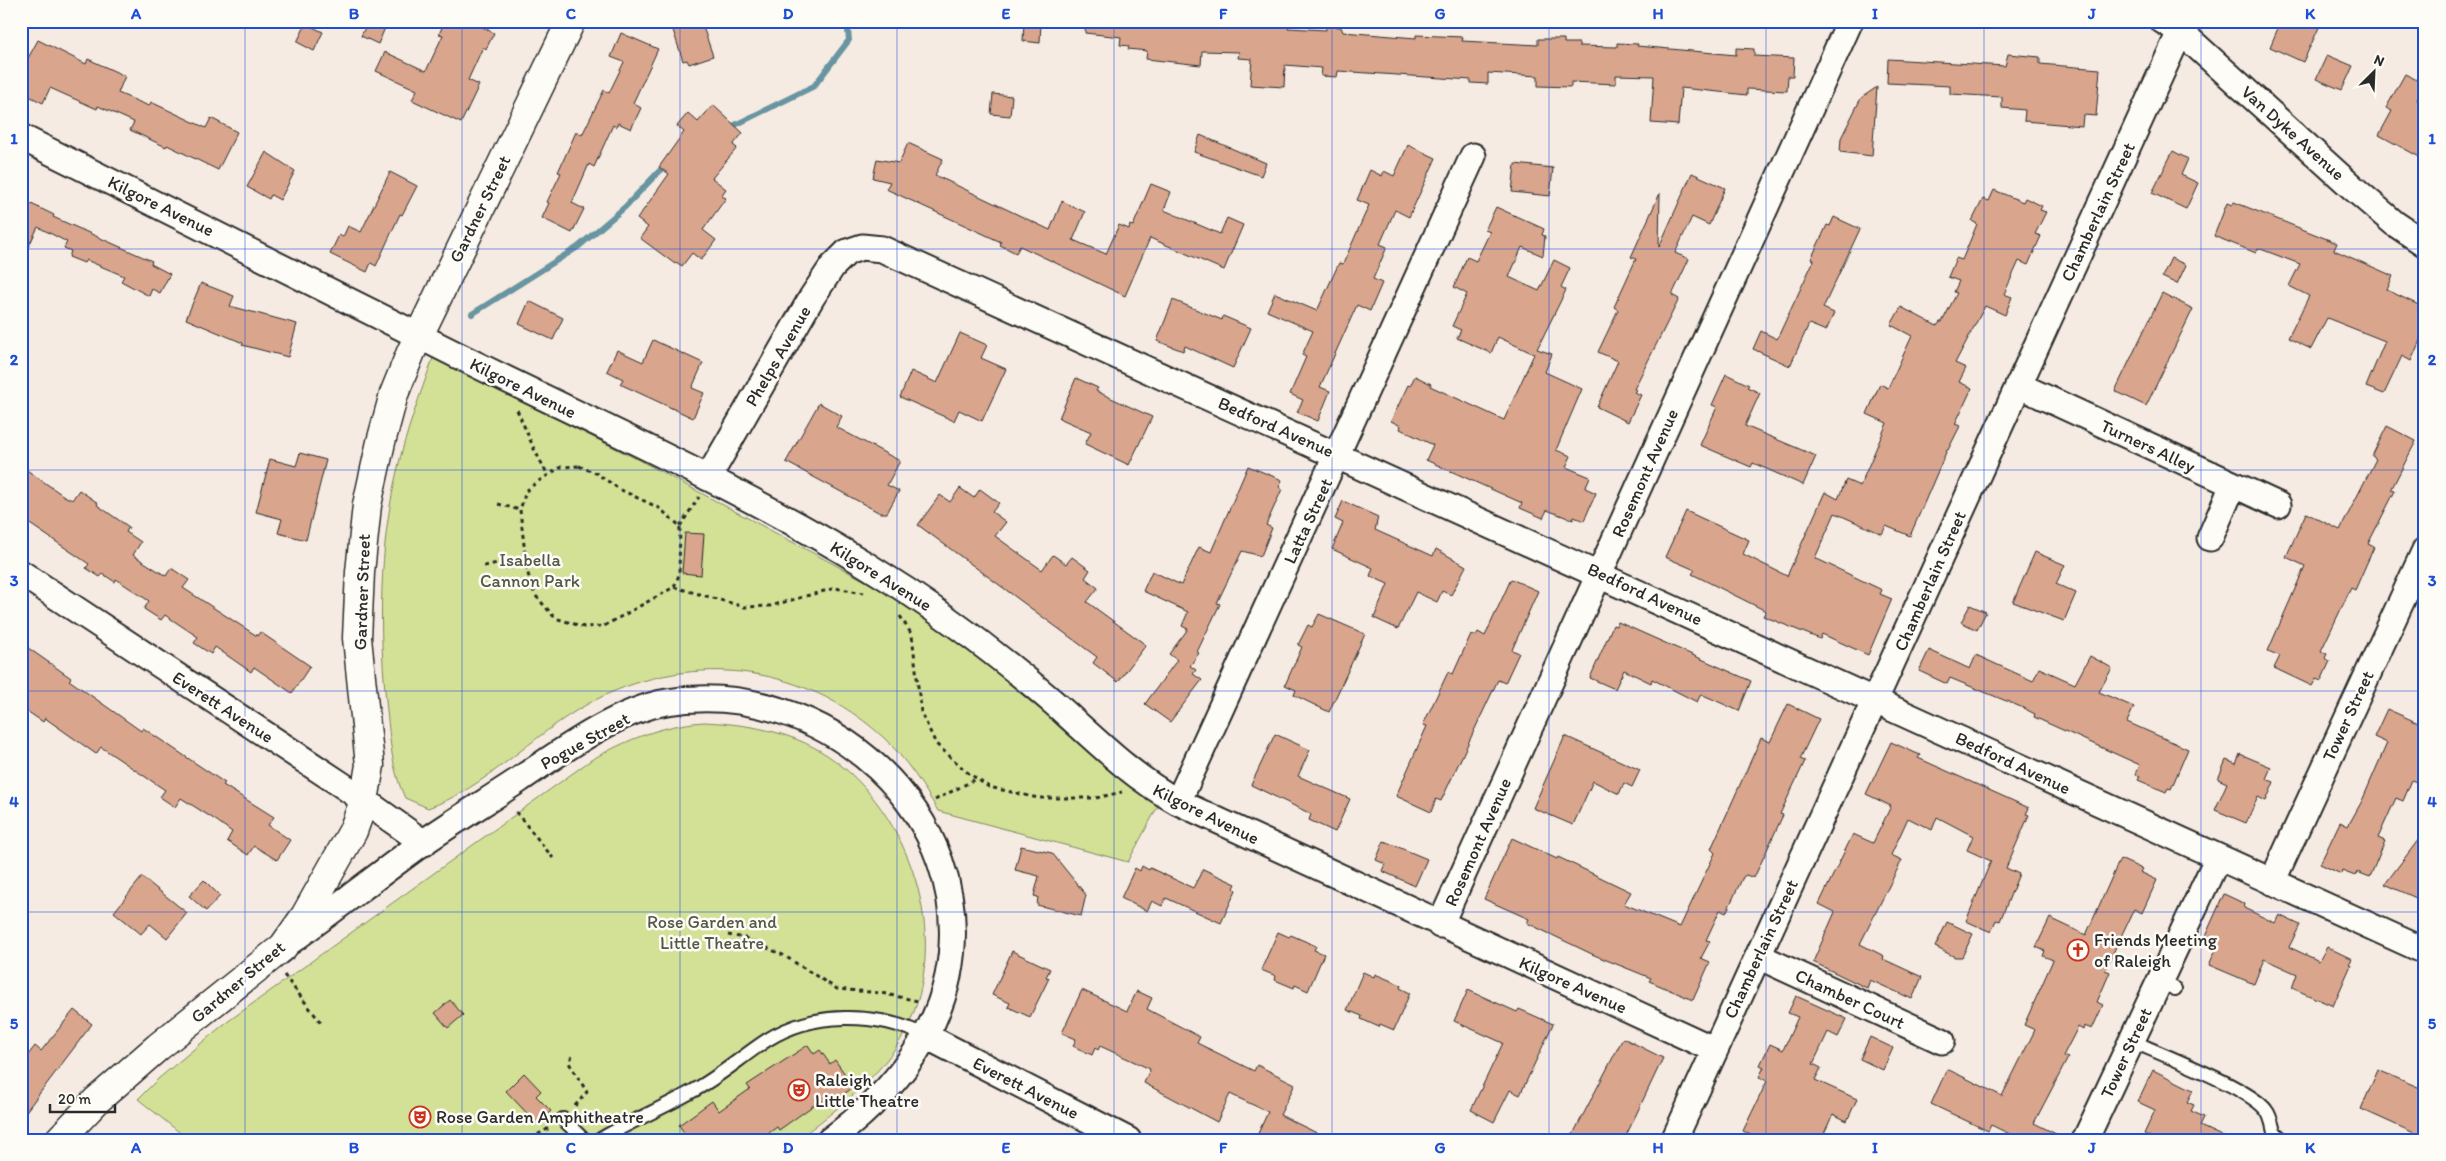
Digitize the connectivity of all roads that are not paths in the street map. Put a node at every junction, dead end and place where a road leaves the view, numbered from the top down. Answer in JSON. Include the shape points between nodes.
{"nodes":[{"id":1,"x":571,"y":21,"type":"edge"},
{"id":2,"x":1850,"y":21,"type":"edge"},
{"id":3,"x":2176,"y":25,"type":"edge"},
{"id":4,"x":21,"y":137,"type":"edge"},
{"id":5,"x":1473,"y":156,"type":"dead end"},
{"id":6,"x":2425,"y":244,"type":"edge"},
{"id":7,"x":862,"y":247,"type":"joint"},
{"id":8,"x":419,"y":336,"type":"junction"},
{"id":9,"x":2018,"y":385,"type":"junction"},
{"id":10,"x":1338,"y":456,"type":"junction"},
{"id":11,"x":708,"y":478,"type":"junction"},
{"id":12,"x":2233,"y":485,"type":"junction"},
{"id":13,"x":2278,"y":505,"type":"dead end"},
{"id":14,"x":2210,"y":538,"type":"dead end"},
{"id":15,"x":2425,"y":550,"type":"edge"},
{"id":16,"x":21,"y":573,"type":"edge"},
{"id":17,"x":1599,"y":573,"type":"junction"},
{"id":18,"x":1876,"y":700,"type":"junction"},
{"id":19,"x":364,"y":801,"type":"junction"},
{"id":20,"x":1178,"y":802,"type":"junction"},
{"id":21,"x":424,"y":843,"type":"junction"},
{"id":22,"x":2218,"y":857,"type":"junction"},
{"id":23,"x":2272,"y":882,"type":"junction"},
{"id":24,"x":1440,"y":924,"type":"junction"},
{"id":25,"x":2425,"y":951,"type":"edge"},
{"id":26,"x":1758,"y":956,"type":"junction"},
{"id":27,"x":283,"y":960,"type":"junction"},
{"id":28,"x":924,"y":1035,"type":"junction"},
{"id":29,"x":1942,"y":1041,"type":"dead end"},
{"id":30,"x":2132,"y":1041,"type":"junction"},
{"id":31,"x":1715,"y":1050,"type":"junction"},
{"id":32,"x":563,"y":1119,"type":"dead end"},
{"id":33,"x":59,"y":1140,"type":"edge"},
{"id":34,"x":584,"y":1140,"type":"edge"},
{"id":35,"x":599,"y":1140,"type":"edge"},
{"id":36,"x":830,"y":1140,"type":"edge"},
{"id":37,"x":1128,"y":1140,"type":"edge"},
{"id":38,"x":1674,"y":1140,"type":"edge"},
{"id":39,"x":2085,"y":1140,"type":"edge"},
{"id":40,"x":2284,"y":1140,"type":"edge"}],
"edges":[{"from":1,"to":8,"type":"street","name":"Gardner Street"},
{"from":2,"to":17,"type":"street","name":"Rosemont Avenue"},
{"from":3,"to":6,"type":"street","name":"Van Dyke Avenue","via":[[2352,187],[2394,223]]},
{"from":3,"to":9,"type":"street","name":"Chamberlain Street"},
{"from":4,"to":8,"type":"street","name":"Kilgore Avenue"},
{"from":5,"to":10,"type":"street","name":"Latta Street"},
{"from":7,"to":10,"type":"street","name":"Bedford Avenue","via":[[882,249]]},
{"from":7,"to":11,"type":"street","name":"Phelps Avenue","via":[[847,252],[817,289]]},
{"from":8,"to":11,"type":"street","name":"Kilgore Avenue"},
{"from":8,"to":19,"type":"street","name":"Gardner Street","via":[[394,394],[381,442],[368,505],[360,572],[358,638],[370,765]]},
{"from":9,"to":12,"type":"street","name":"Turners Alley"},
{"from":9,"to":18,"type":"street","name":"Chamberlain Street"},
{"from":10,"to":17,"type":"street","name":"Bedford Avenue"},
{"from":10,"to":20,"type":"street","name":"Latta Street"},
{"from":11,"to":20,"type":"street","name":"Kilgore Avenue","via":[[868,566],[953,623],[1046,696],[1146,784]]},
{"from":12,"to":13,"type":"street","name":"Turners Alley"},
{"from":12,"to":14,"type":"street"},
{"from":15,"to":23,"type":"street","name":"Tower Street"},
{"from":16,"to":19,"type":"street","name":"Everett Avenue"},
{"from":17,"to":18,"type":"street","name":"Bedford Avenue"},
{"from":17,"to":24,"type":"street","name":"Rosemont Avenue"},
{"from":18,"to":22,"type":"street","name":"Bedford Avenue"},
{"from":18,"to":26,"type":"street","name":"Chamberlain Street"},
{"from":19,"to":21,"type":"street","name":"Everett Avenue"},
{"from":19,"to":27,"type":"street","name":"Gardner Street","via":[[353,831]]},
{"from":20,"to":24,"type":"street","name":"Kilgore Avenue"},
{"from":21,"to":27,"type":"street","name":"Pogue Street"},
{"from":21,"to":28,"type":"street","name":"Pogue Street","via":[[597,730],[664,702],[696,699],[734,701],[771,707],[808,720],[841,738],[891,780],[932,840],[942,866],[949,897],[951,957],[942,997]]},
{"from":22,"to":23,"type":"street","name":"Bedford Avenue"},
{"from":22,"to":30,"type":"street","name":"Tower Street","via":[[2167,986]]},
{"from":23,"to":25,"type":"street","name":"Bedford Avenue"},
{"from":24,"to":31,"type":"street","name":"Kilgore Avenue"},
{"from":26,"to":29,"type":"street","name":"Chamber Court"},
{"from":26,"to":31,"type":"street","name":"Chamberlain Street"},
{"from":27,"to":33,"type":"street","name":"Gardner Street","via":[[158,1047],[96,1100]]},
{"from":28,"to":35,"type":"lane","via":[[907,1027],[873,1019],[838,1018],[803,1025],[768,1039],[692,1092]]},
{"from":28,"to":36,"type":"street","name":"Pogue Street","via":[[893,1084]]},
{"from":28,"to":37,"type":"street","name":"Everett Avenue"},
{"from":30,"to":39,"type":"street","name":"Tower Street"},
{"from":30,"to":40,"type":"lane","via":[[2247,1093],[2265,1108],[2274,1132]]},
{"from":31,"to":38,"type":"street","name":"Chamberlain Street"},
{"from":32,"to":34,"type":"lane"}]}
